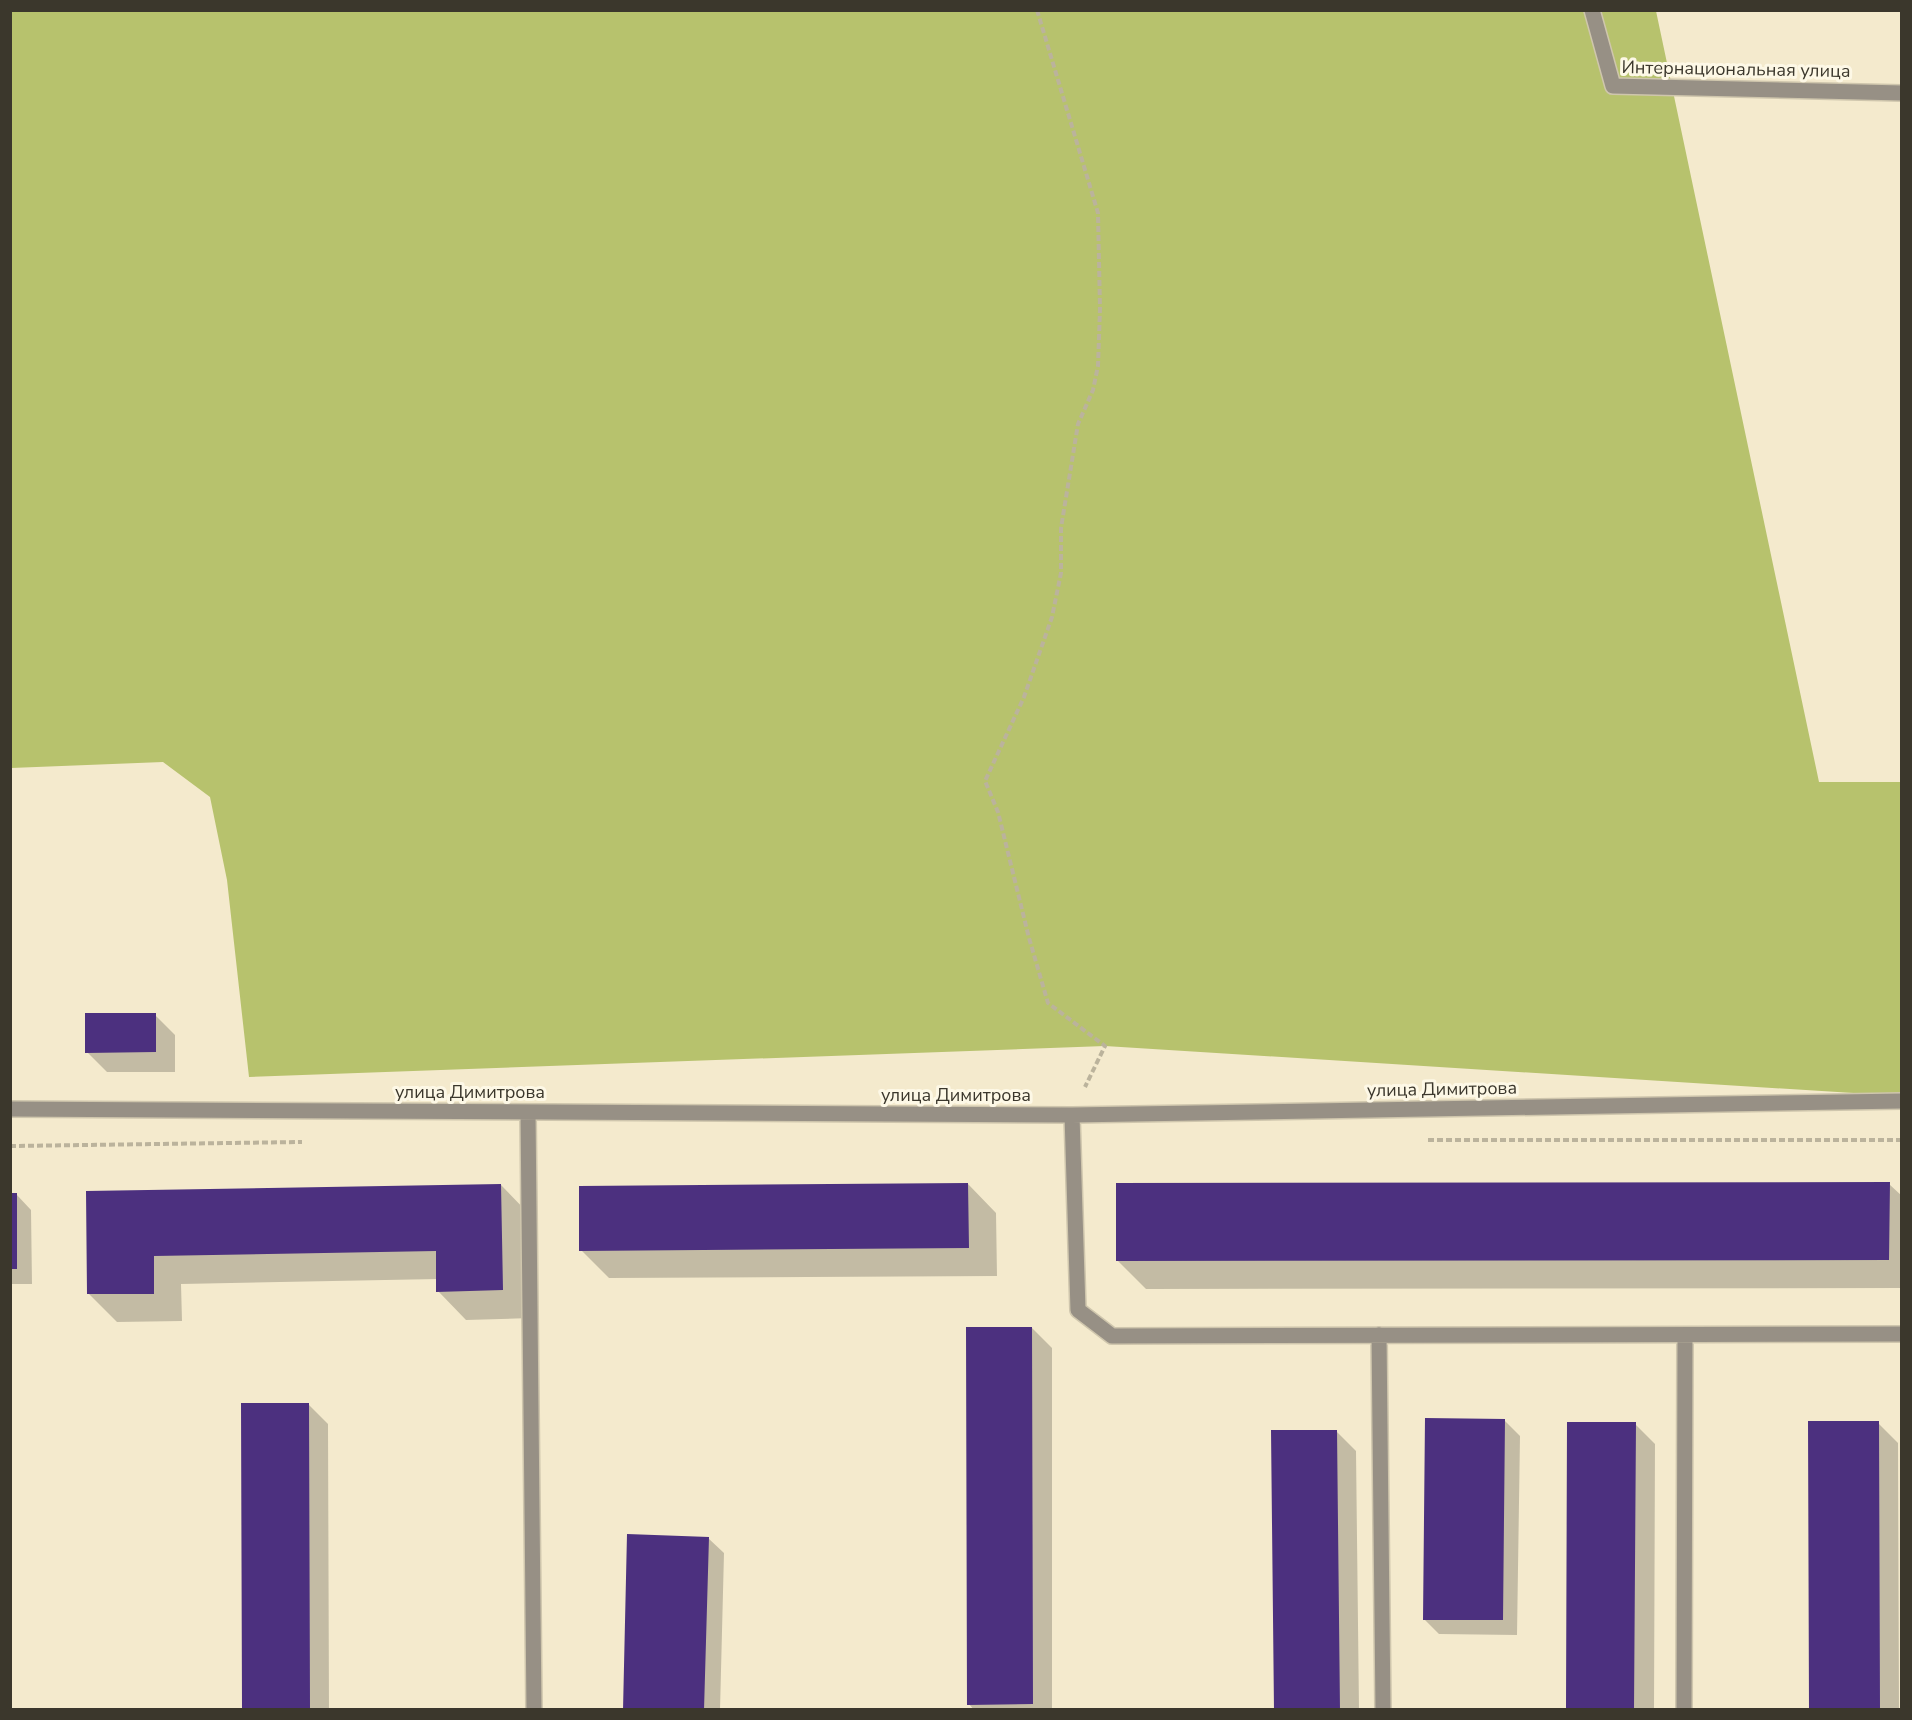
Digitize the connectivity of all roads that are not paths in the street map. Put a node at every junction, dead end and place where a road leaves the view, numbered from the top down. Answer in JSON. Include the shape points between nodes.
{"nodes":[{"id":1,"x":1592,"y":10,"type":"edge"},
{"id":2,"x":1902,"y":93,"type":"edge"},
{"id":3,"x":1902,"y":1101,"type":"edge"},
{"id":4,"x":10,"y":1109,"type":"edge"},
{"id":5,"x":528,"y":1112,"type":"junction"},
{"id":6,"x":1072,"y":1115,"type":"junction"},
{"id":7,"x":1902,"y":1334,"type":"edge"},
{"id":8,"x":1379,"y":1335,"type":"junction"},
{"id":9,"x":1685,"y":1335,"type":"junction"},
{"id":10,"x":534,"y":1710,"type":"edge"},
{"id":11,"x":1383,"y":1710,"type":"edge"},
{"id":12,"x":1684,"y":1710,"type":"edge"}],
"edges":[{"from":1,"to":2,"type":"street","name":"Интернациональная улица","via":[[1613,86]]},
{"from":3,"to":6,"type":"street","name":"улица Димитрова"},
{"from":4,"to":5,"type":"street","name":"улица Димитрова"},
{"from":5,"to":6,"type":"street","name":"улица Димитрова"},
{"from":5,"to":10,"type":"street"},
{"from":6,"to":8,"type":"street","via":[[1078,1310],[1112,1336]]},
{"from":7,"to":9,"type":"street"},
{"from":8,"to":9,"type":"street"},
{"from":8,"to":11,"type":"street"},
{"from":9,"to":12,"type":"street"}]}
